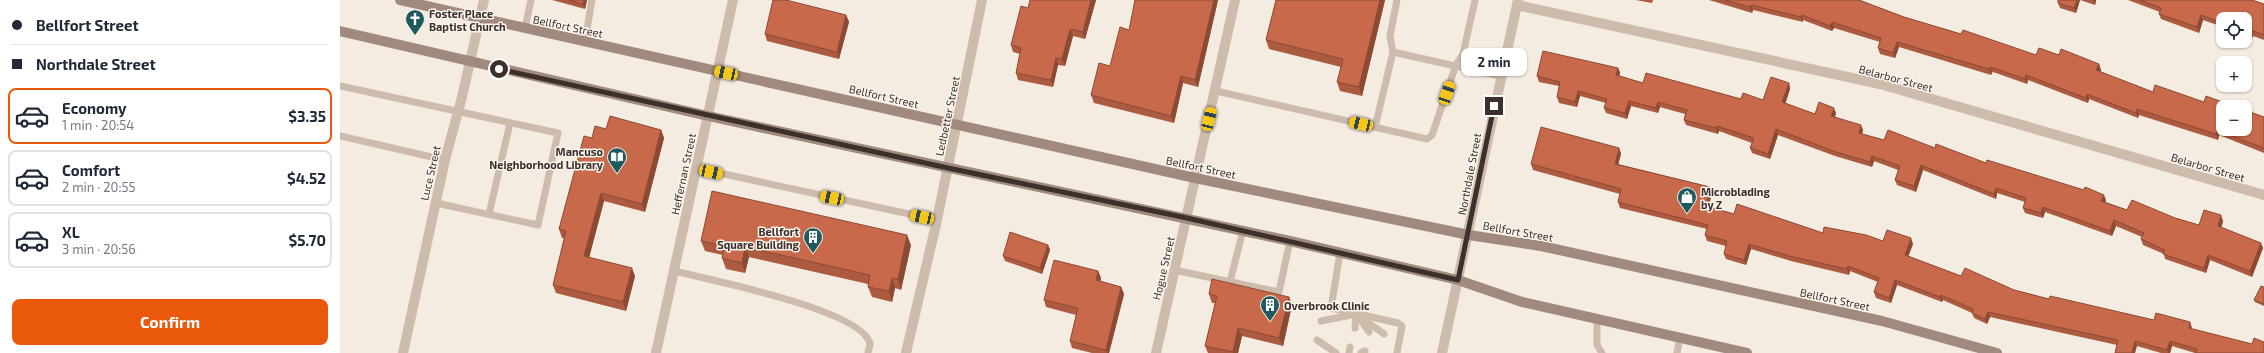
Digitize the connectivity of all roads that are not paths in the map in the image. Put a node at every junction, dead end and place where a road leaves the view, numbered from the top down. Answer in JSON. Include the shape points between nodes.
{"nodes":[{"id":1,"x":400,"y":0,"type":"edge"},
{"id":2,"x":484,"y":0,"type":"edge"},
{"id":3,"x":531,"y":0,"type":"edge"},
{"id":4,"x":592,"y":0,"type":"edge"},
{"id":5,"x":733,"y":0,"type":"edge"},
{"id":6,"x":982,"y":0,"type":"edge"},
{"id":7,"x":1235,"y":0,"type":"edge"},
{"id":8,"x":1398,"y":0,"type":"edge"},
{"id":9,"x":1475,"y":0,"type":"edge"},
{"id":10,"x":1518,"y":2,"type":"edge"},
{"id":11,"x":480,"y":18,"type":"junction"},
{"id":12,"x":525,"y":28,"type":"junction"},
{"id":13,"x":340,"y":31,"type":"edge"},
{"id":14,"x":585,"y":41,"type":"junction"},
{"id":15,"x":1394,"y":52,"type":"junction"},
{"id":16,"x":470,"y":62,"type":"junction"},
{"id":17,"x":1456,"y":65,"type":"junction"},
{"id":18,"x":718,"y":71,"type":"junction"},
{"id":19,"x":1500,"y":76,"type":"junction"},
{"id":20,"x":340,"y":86,"type":"edge"},
{"id":21,"x":1216,"y":91,"type":"junction"},
{"id":22,"x":457,"y":112,"type":"junction"},
{"id":23,"x":708,"y":116,"type":"junction"},
{"id":24,"x":510,"y":123,"type":"junction"},
{"id":25,"x":957,"y":124,"type":"junction"},
{"id":26,"x":1376,"y":127,"type":"junction"},
{"id":27,"x":340,"y":136,"type":"edge"},
{"id":28,"x":445,"y":160,"type":"junction"},
{"id":29,"x":696,"y":168,"type":"junction"},
{"id":30,"x":948,"y":168,"type":"junction"},
{"id":31,"x":1195,"y":178,"type":"junction"},
{"id":32,"x":2264,"y":195,"type":"edge"},
{"id":33,"x":436,"y":203,"type":"junction"},
{"id":34,"x":488,"y":214,"type":"junction"},
{"id":35,"x":1187,"y":218,"type":"junction"},
{"id":36,"x":937,"y":220,"type":"junction"},
{"id":37,"x":1243,"y":230,"type":"junction"},
{"id":38,"x":1469,"y":235,"type":"junction"},
{"id":39,"x":1290,"y":241,"type":"junction"},
{"id":40,"x":1340,"y":253,"type":"junction"},
{"id":41,"x":1174,"y":270,"type":"junction"},
{"id":42,"x":674,"y":271,"type":"junction"},
{"id":43,"x":1458,"y":280,"type":"junction"},
{"id":44,"x":1230,"y":282,"type":"junction"},
{"id":45,"x":1356,"y":314,"type":"junction"},
{"id":46,"x":1597,"y":319,"type":"junction"},
{"id":47,"x":1321,"y":321,"type":"dead end"},
{"id":48,"x":1335,"y":324,"type":"dead end"},
{"id":49,"x":1355,"y":328,"type":"dead end"},
{"id":50,"x":1369,"y":332,"type":"dead end"},
{"id":51,"x":1384,"y":334,"type":"dead end"},
{"id":52,"x":1680,"y":338,"type":"junction"},
{"id":53,"x":1317,"y":340,"type":"dead end"},
{"id":54,"x":1331,"y":343,"type":"dead end"},
{"id":55,"x":403,"y":353,"type":"edge"},
{"id":56,"x":656,"y":353,"type":"edge"},
{"id":57,"x":868,"y":353,"type":"edge"},
{"id":58,"x":906,"y":353,"type":"edge"},
{"id":59,"x":1156,"y":353,"type":"edge"},
{"id":60,"x":1336,"y":353,"type":"edge"},
{"id":61,"x":1340,"y":353,"type":"edge"},
{"id":62,"x":1397,"y":353,"type":"edge"},
{"id":63,"x":1442,"y":353,"type":"edge"},
{"id":64,"x":1602,"y":353,"type":"edge"},
{"id":65,"x":1677,"y":353,"type":"edge"},
{"id":66,"x":1747,"y":353,"type":"edge"},
{"id":67,"x":1997,"y":353,"type":"edge"}],
"edges":[{"from":1,"to":11,"type":"main road","name":"Bellfort Street"},
{"from":2,"to":11,"type":"street","name":"Luce Street"},
{"from":3,"to":12,"type":"lane"},
{"from":4,"to":14,"type":"lane"},
{"from":5,"to":18,"type":"street","name":"Heffernan Street"},
{"from":6,"to":25,"type":"street","name":"Ledbetter Street"},
{"from":7,"to":21,"type":"street","name":"Hogue Street"},
{"from":8,"to":15,"type":"lane","via":[[1390,36]]},
{"from":9,"to":17,"type":"lane","via":[[1463,54]]},
{"from":10,"to":19,"type":"street","name":"Northdale Street"},
{"from":10,"to":32,"type":"street","name":"Belarbor Street","via":[[1880,84]]},
{"from":11,"to":12,"type":"main road","name":"Bellfort Street"},
{"from":11,"to":16,"type":"street","name":"Luce Street"},
{"from":12,"to":14,"type":"main road","name":"Bellfort Street"},
{"from":13,"to":16,"type":"main road"},
{"from":14,"to":18,"type":"main road","name":"Bellfort Street"},
{"from":15,"to":17,"type":"lane"},
{"from":15,"to":26,"type":"lane"},
{"from":16,"to":22,"type":"street","name":"Luce Street"},
{"from":16,"to":23,"type":"main road"},
{"from":17,"to":19,"type":"lane"},
{"from":17,"to":26,"type":"lane","via":[[1432,135],[1426,139]]},
{"from":18,"to":23,"type":"street","name":"Heffernan Street"},
{"from":18,"to":25,"type":"main road","name":"Bellfort Street"},
{"from":19,"to":38,"type":"street","name":"Northdale Street"},
{"from":20,"to":22,"type":"lane"},
{"from":21,"to":26,"type":"lane"},
{"from":21,"to":31,"type":"street","name":"Hogue Street"},
{"from":22,"to":24,"type":"lane"},
{"from":22,"to":28,"type":"street","name":"Luce Street"},
{"from":23,"to":29,"type":"street","name":"Heffernan Street"},
{"from":23,"to":30,"type":"main road"},
{"from":24,"to":34,"type":"lane"},
{"from":24,"to":34,"type":"lane","via":[[558,133],[538,225]]},
{"from":25,"to":30,"type":"street","name":"Ledbetter Street"},
{"from":25,"to":31,"type":"main road","name":"Bellfort Street"},
{"from":27,"to":28,"type":"lane"},
{"from":28,"to":33,"type":"street","name":"Luce Street"},
{"from":29,"to":36,"type":"lane"},
{"from":29,"to":42,"type":"street","name":"Heffernan Street"},
{"from":30,"to":35,"type":"main road"},
{"from":30,"to":36,"type":"street","name":"Ledbetter Street"},
{"from":31,"to":35,"type":"street","name":"Hogue Street"},
{"from":31,"to":38,"type":"main road","name":"Bellfort Street"},
{"from":33,"to":34,"type":"lane"},
{"from":33,"to":55,"type":"street","name":"Luce Street"},
{"from":35,"to":37,"type":"main road"},
{"from":35,"to":41,"type":"street","name":"Hogue Street"},
{"from":36,"to":58,"type":"street","name":"Ledbetter Street"},
{"from":37,"to":39,"type":"main road"},
{"from":37,"to":44,"type":"lane"},
{"from":38,"to":43,"type":"street","name":"Northdale Street"},
{"from":38,"to":67,"type":"main road","name":"Bellfort Street","via":[[1541,246],[1882,321]]},
{"from":39,"to":40,"type":"main road"},
{"from":39,"to":44,"type":"lane","via":[[1279,292]]},
{"from":40,"to":43,"type":"main road"},
{"from":40,"to":45,"type":"lane","via":[[1330,308]]},
{"from":41,"to":44,"type":"lane"},
{"from":41,"to":59,"type":"street","name":"Hogue Street"},
{"from":42,"to":56,"type":"street","name":"Heffernan Street"},
{"from":42,"to":57,"type":"lane","via":[[800,302],[827,312],[866,337],[870,344]]},
{"from":43,"to":46,"type":"main road","via":[[1522,302]]},
{"from":43,"to":63,"type":"street","name":"Northdale Street"},
{"from":45,"to":47,"type":"lane"},
{"from":45,"to":48,"type":"lane"},
{"from":45,"to":49,"type":"lane"},
{"from":45,"to":50,"type":"lane"},
{"from":45,"to":51,"type":"lane"},
{"from":45,"to":62,"type":"lane","via":[[1402,326]]},
{"from":46,"to":52,"type":"main road"},
{"from":46,"to":64,"type":"lane","via":[[1597,345]]},
{"from":52,"to":65,"type":"lane"},
{"from":52,"to":66,"type":"main road"},
{"from":53,"to":60,"type":"lane"},
{"from":54,"to":61,"type":"lane"}]}
